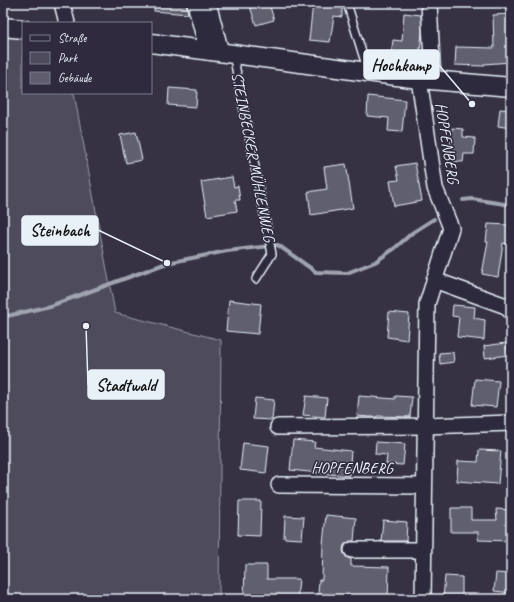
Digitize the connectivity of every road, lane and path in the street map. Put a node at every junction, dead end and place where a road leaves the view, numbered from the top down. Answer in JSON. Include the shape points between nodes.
{"nodes":[{"id":1,"x":62,"y":3,"type":"edge"},
{"id":2,"x":195,"y":3,"type":"edge"},
{"id":3,"x":208,"y":3,"type":"edge"},
{"id":4,"x":347,"y":3,"type":"edge"},
{"id":5,"x":429,"y":3,"type":"edge"},
{"id":6,"x":67,"y":22,"type":"edge"},
{"id":7,"x":3,"y":27,"type":"edge"},
{"id":8,"x":22,"y":29,"type":"edge"},
{"id":9,"x":152,"y":43,"type":"edge"},
{"id":10,"x":221,"y":53,"type":"junction"},
{"id":11,"x":368,"y":72,"type":"junction"},
{"id":12,"x":426,"y":79,"type":"junction"},
{"id":13,"x":511,"y":87,"type":"edge"},
{"id":14,"x":256,"y":280,"type":"dead end"},
{"id":15,"x":434,"y":280,"type":"junction"},
{"id":16,"x":511,"y":312,"type":"edge"},
{"id":17,"x":511,"y":424,"type":"edge"},
{"id":18,"x":278,"y":426,"type":"dead end"},
{"id":19,"x":426,"y":426,"type":"junction"},
{"id":20,"x":279,"y":485,"type":"dead end"},
{"id":21,"x":424,"y":486,"type":"junction"},
{"id":22,"x":352,"y":550,"type":"dead end"},
{"id":23,"x":423,"y":550,"type":"junction"},
{"id":24,"x":422,"y":599,"type":"edge"}],
"edges":[{"from":1,"to":6,"type":"street"},
{"from":2,"to":10,"type":"street","name":"STEINBECKER MÜHLENWEG"},
{"from":3,"to":10,"type":"street","name":"STEINBECKER MÜHLENWEG"},
{"from":4,"to":11,"type":"lane"},
{"from":5,"to":12,"type":"street","name":"HOPFENBERG"},
{"from":7,"to":8,"type":"street"},
{"from":9,"to":10,"type":"street","name":"STEINBECKER MÜHLENWEG"},
{"from":10,"to":11,"type":"street","name":"STEINBECKER MÜHLENWEG"},
{"from":10,"to":14,"type":"lane","name":"STEINBECKER MÜHLENWEG","via":[[272,254]]},
{"from":11,"to":12,"type":"street","name":"STEINBECKER MÜHLENWEG"},
{"from":12,"to":13,"type":"street","name":"STEINBECKER MÜHLENWEG"},
{"from":12,"to":15,"type":"street","name":"HOPFENBERG","via":[[435,188],[451,228]]},
{"from":15,"to":16,"type":"street","via":[[506,306]]},
{"from":15,"to":19,"type":"street","name":"HOPFENBERG","via":[[428,304]]},
{"from":17,"to":19,"type":"street"},
{"from":18,"to":19,"type":"street"},
{"from":19,"to":21,"type":"street","name":"HOPFENBERG"},
{"from":20,"to":21,"type":"street","name":"HOPFENBERG"},
{"from":21,"to":23,"type":"street","name":"HOPFENBERG"},
{"from":22,"to":23,"type":"street"},
{"from":23,"to":24,"type":"street","name":"HOPFENBERG"}]}
